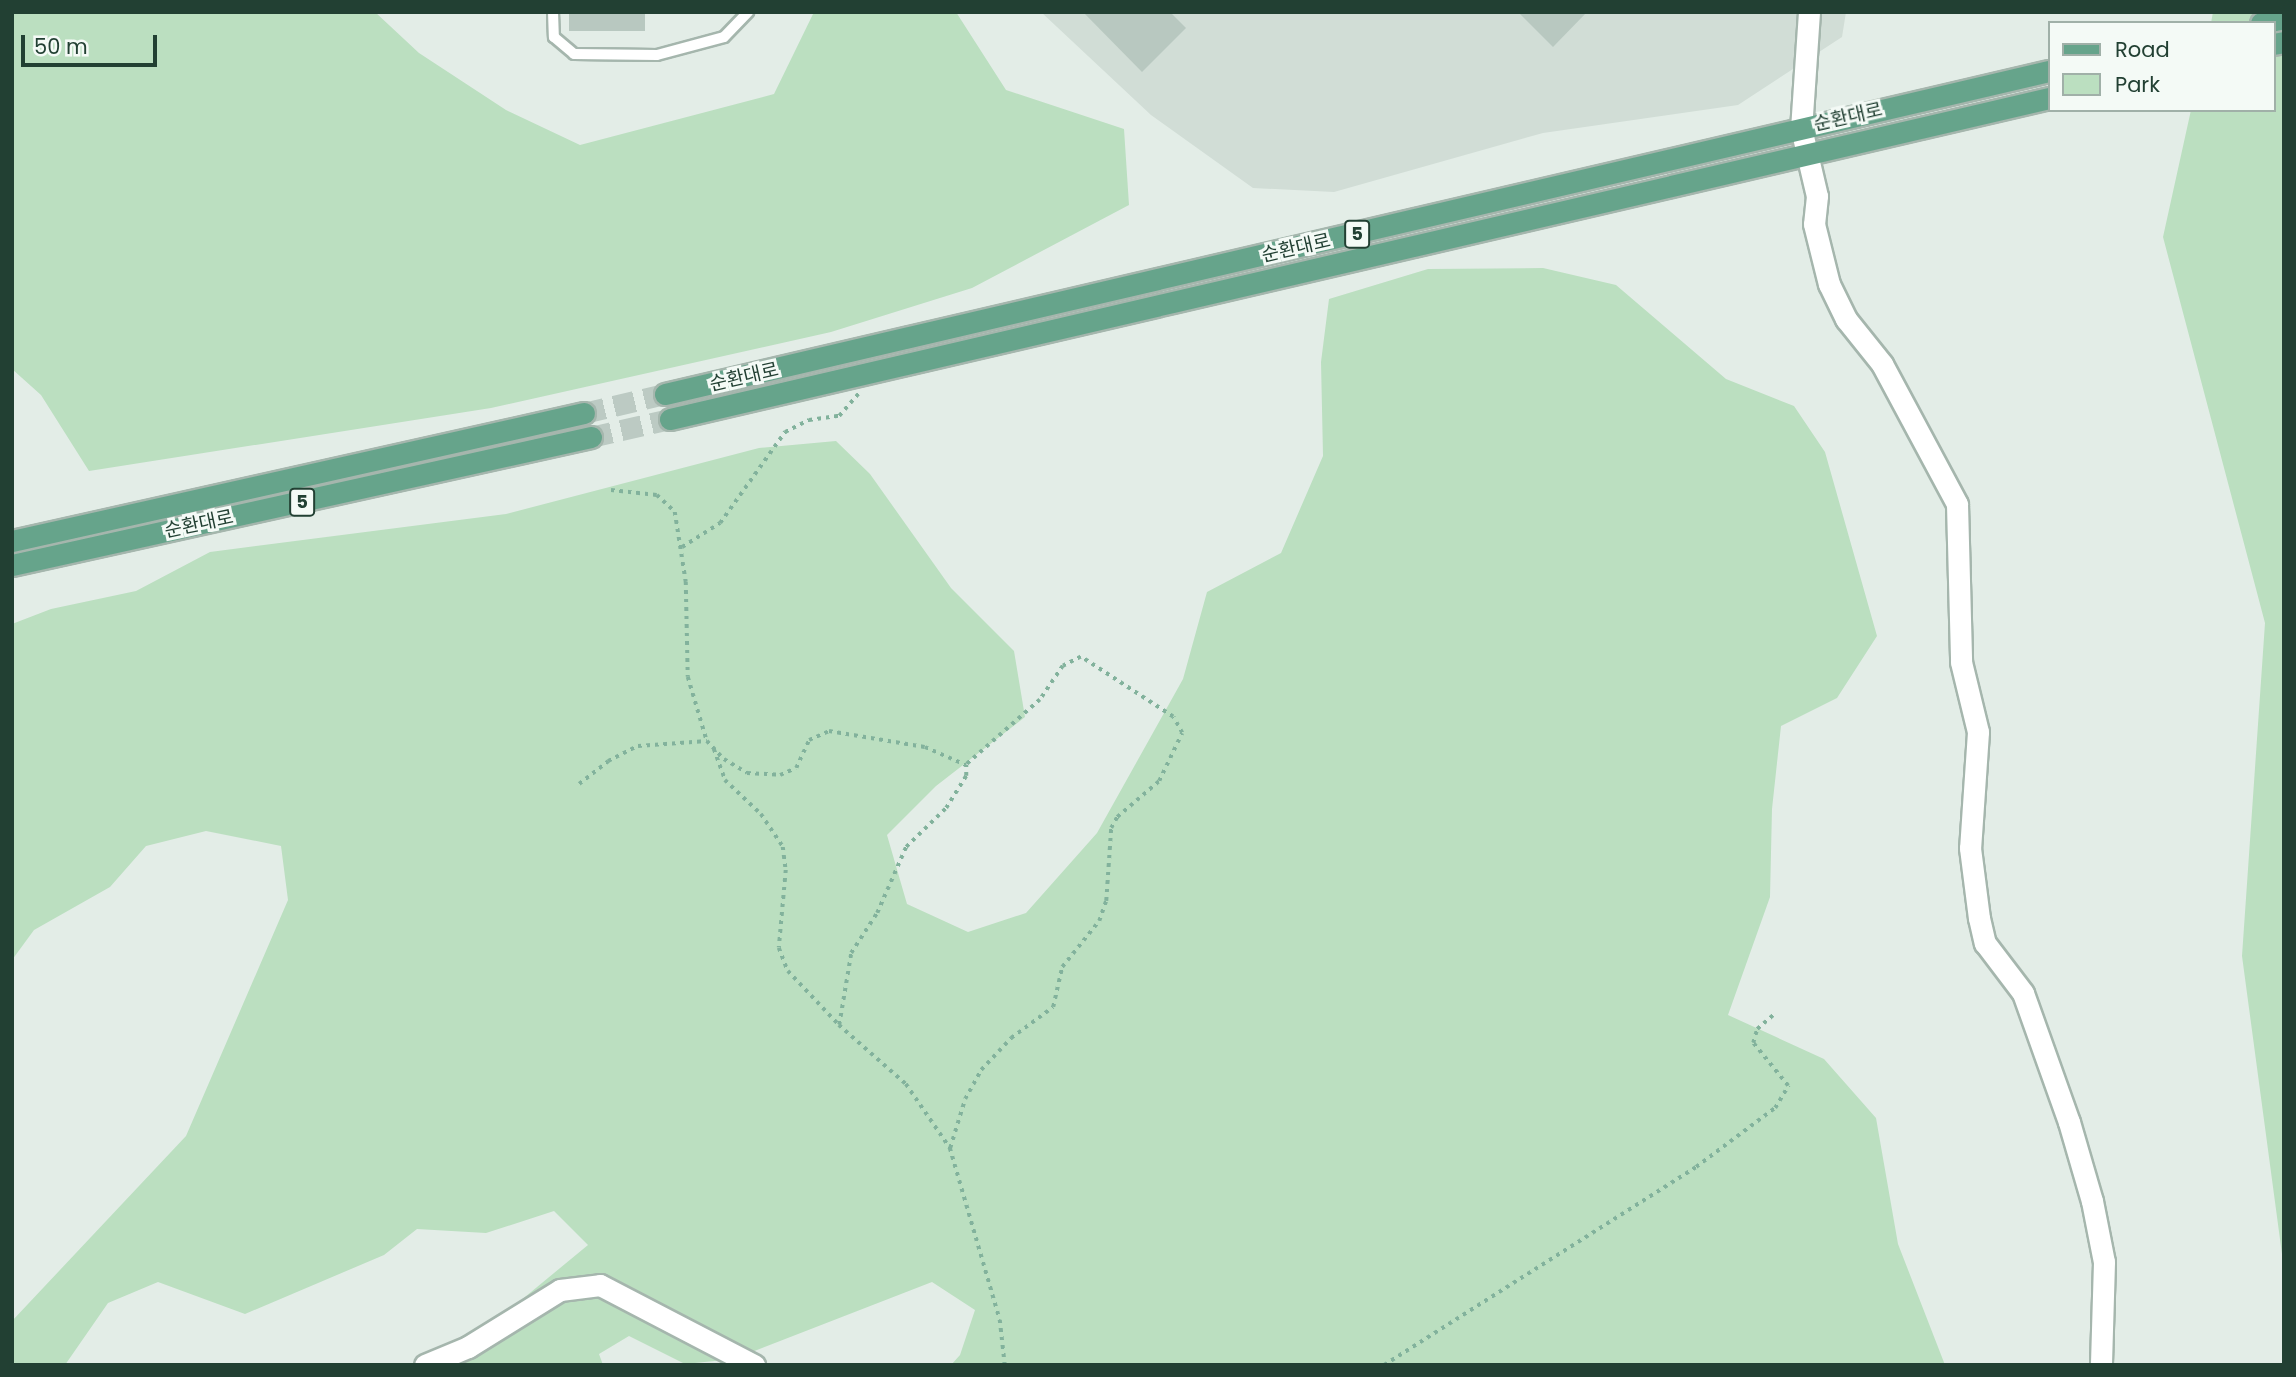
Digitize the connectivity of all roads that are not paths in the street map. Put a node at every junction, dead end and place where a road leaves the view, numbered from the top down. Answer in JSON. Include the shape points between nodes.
{"nodes":[{"id":1,"x":553,"y":12,"type":"edge"},
{"id":2,"x":748,"y":12,"type":"edge"},
{"id":3,"x":1809,"y":12,"type":"edge"},
{"id":4,"x":2048,"y":71,"type":"edge"},
{"id":5,"x":2048,"y":98,"type":"edge"},
{"id":6,"x":1801,"y":128,"type":"junction"},
{"id":7,"x":1806,"y":156,"type":"junction"},
{"id":8,"x":665,"y":394,"type":"tunnel mouth"},
{"id":9,"x":584,"y":413,"type":"tunnel mouth"},
{"id":10,"x":670,"y":419,"type":"tunnel mouth"},
{"id":11,"x":591,"y":437,"type":"tunnel mouth"},
{"id":12,"x":12,"y":541,"type":"edge"},
{"id":13,"x":12,"y":565,"type":"edge"},
{"id":14,"x":425,"y":1365,"type":"edge"},
{"id":15,"x":754,"y":1365,"type":"edge"},
{"id":16,"x":2101,"y":1365,"type":"edge"}],
"edges":[{"from":1,"to":2,"type":"lane","via":[[554,37],[574,54],[657,55],[724,37]]},
{"from":3,"to":6,"type":"street"},
{"from":4,"to":6,"type":"main road","name":"순환대로","number":"5"},
{"from":5,"to":7,"type":"main road","name":"순환대로","number":"5"},
{"from":6,"to":7,"type":"street"},
{"from":6,"to":8,"type":"main road","name":"순환대로","number":"5"},
{"from":7,"to":10,"type":"main road","name":"순환대로","number":"5"},
{"from":7,"to":16,"type":"street","via":[[1817,196],[1814,224],[1829,284],[1846,319],[1882,364],[1957,505],[1961,662],[1978,732],[1970,848],[1979,918],[1985,943],[2023,993],[2070,1122],[2092,1201],[2104,1262]]},
{"from":9,"to":12,"type":"main road","name":"순환대로","number":"5"},
{"from":11,"to":13,"type":"main road","name":"순환대로","number":"5"},
{"from":14,"to":15,"type":"street","via":[[468,1347],[560,1290],[600,1285]]}]}
